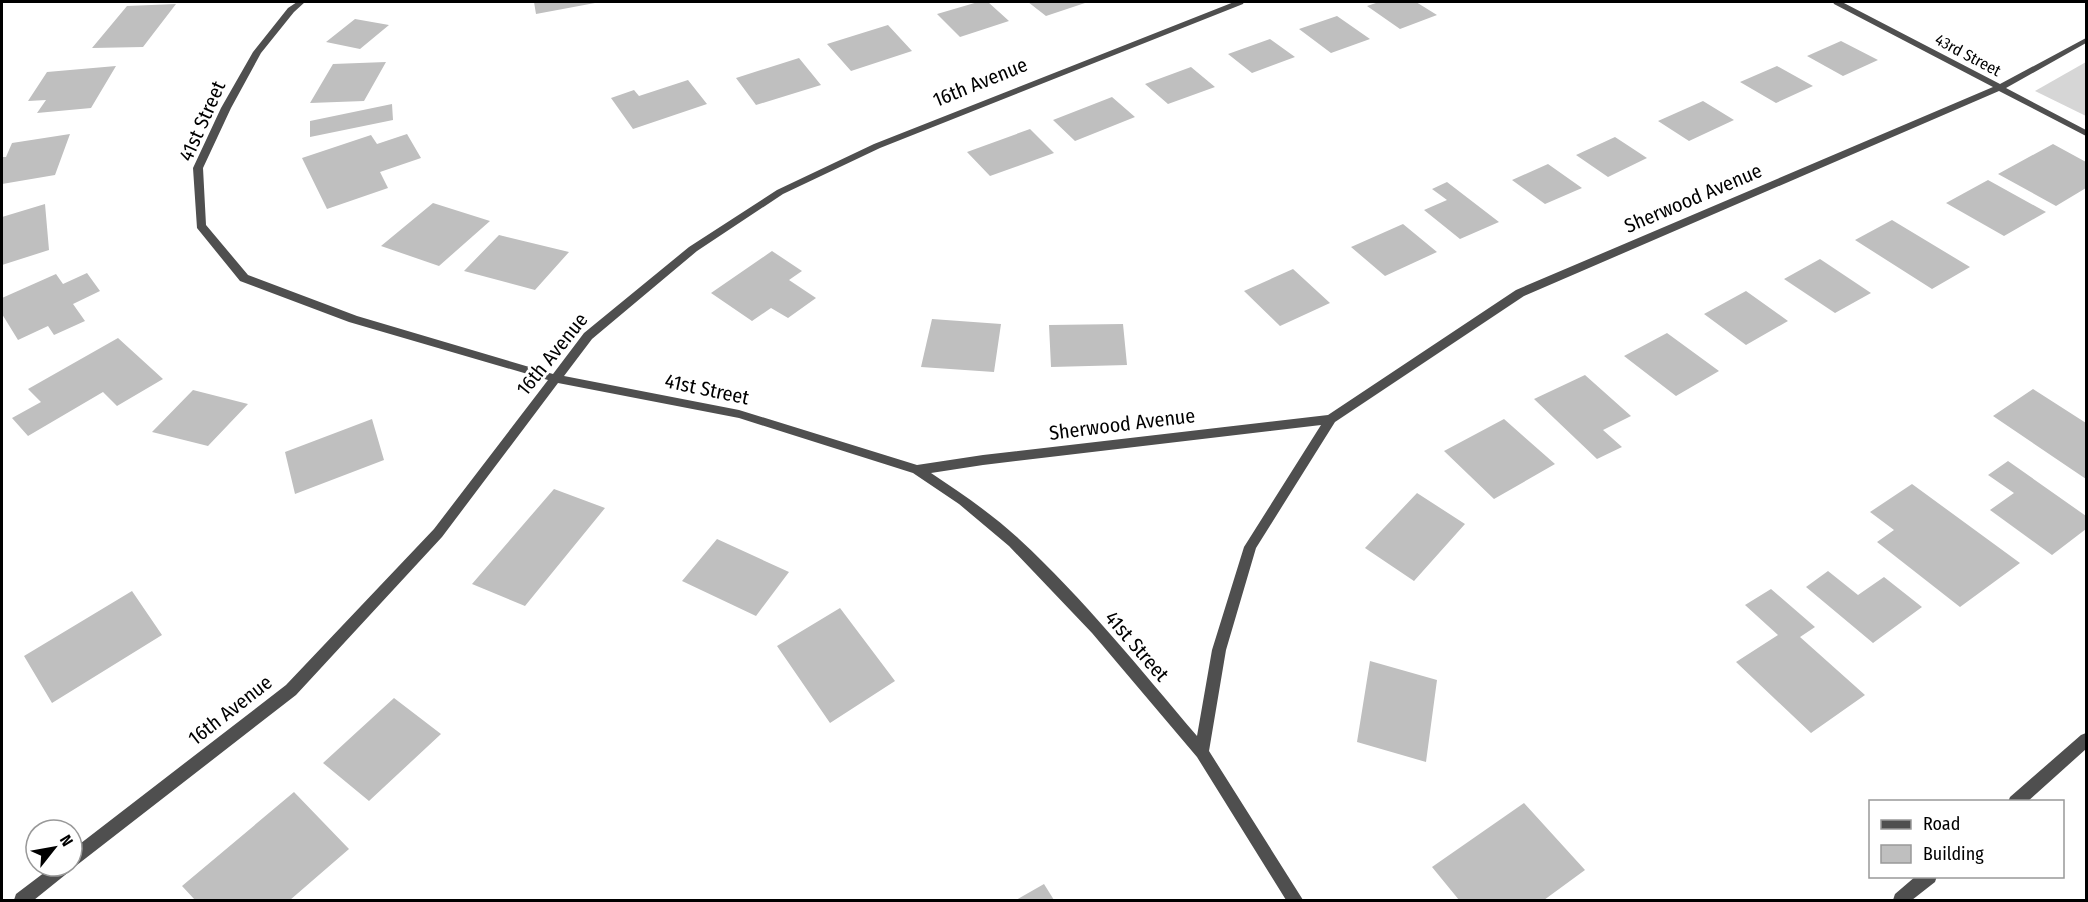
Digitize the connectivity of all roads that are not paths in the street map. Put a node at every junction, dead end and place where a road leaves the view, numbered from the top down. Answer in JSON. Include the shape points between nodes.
{"nodes":[{"id":1,"x":301,"y":2,"type":"edge"},
{"id":2,"x":1240,"y":2,"type":"edge"},
{"id":3,"x":1836,"y":2,"type":"edge"},
{"id":4,"x":2086,"y":40,"type":"edge"},
{"id":5,"x":1999,"y":88,"type":"junction"},
{"id":6,"x":2086,"y":133,"type":"edge"},
{"id":7,"x":557,"y":379,"type":"junction"},
{"id":8,"x":1331,"y":420,"type":"junction"},
{"id":9,"x":917,"y":470,"type":"junction"},
{"id":10,"x":2086,"y":740,"type":"edge"},
{"id":11,"x":1202,"y":752,"type":"junction"},
{"id":12,"x":2016,"y":800,"type":"edge"},
{"id":13,"x":84,"y":851,"type":"edge"},
{"id":14,"x":50,"y":878,"type":"edge"},
{"id":15,"x":1927,"y":878,"type":"edge"},
{"id":16,"x":22,"y":900,"type":"edge"},
{"id":17,"x":1295,"y":900,"type":"edge"},
{"id":18,"x":1901,"y":900,"type":"edge"}],
"edges":[{"from":1,"to":7,"type":"street","name":"41st Street","via":[[257,52],[198,168],[201,226],[244,278],[353,319]]},
{"from":2,"to":7,"type":"street","name":"16th Avenue","via":[[877,146],[780,192],[693,249],[588,336]]},
{"from":3,"to":5,"type":"street","name":"43rd Street"},
{"from":4,"to":5,"type":"street","name":"Sherwood Avenue"},
{"from":5,"to":6,"type":"street","name":"43rd Street"},
{"from":5,"to":8,"type":"street","name":"Sherwood Avenue","via":[[1520,293]]},
{"from":7,"to":9,"type":"street","name":"41st Street","via":[[739,414]]},
{"from":7,"to":13,"type":"street","name":"16th Avenue","via":[[438,532],[291,690]]},
{"from":8,"to":9,"type":"street","name":"Sherwood Avenue"},
{"from":8,"to":11,"type":"street","name":"Sherwood Avenue","via":[[1251,547],[1219,650]]},
{"from":9,"to":11,"type":"street","name":"41st Street","via":[[963,500],[1014,542],[1097,629]]},
{"from":10,"to":12,"type":"street"},
{"from":11,"to":17,"type":"street","name":"41st Street"},
{"from":14,"to":16,"type":"street"},
{"from":15,"to":18,"type":"street"}]}
